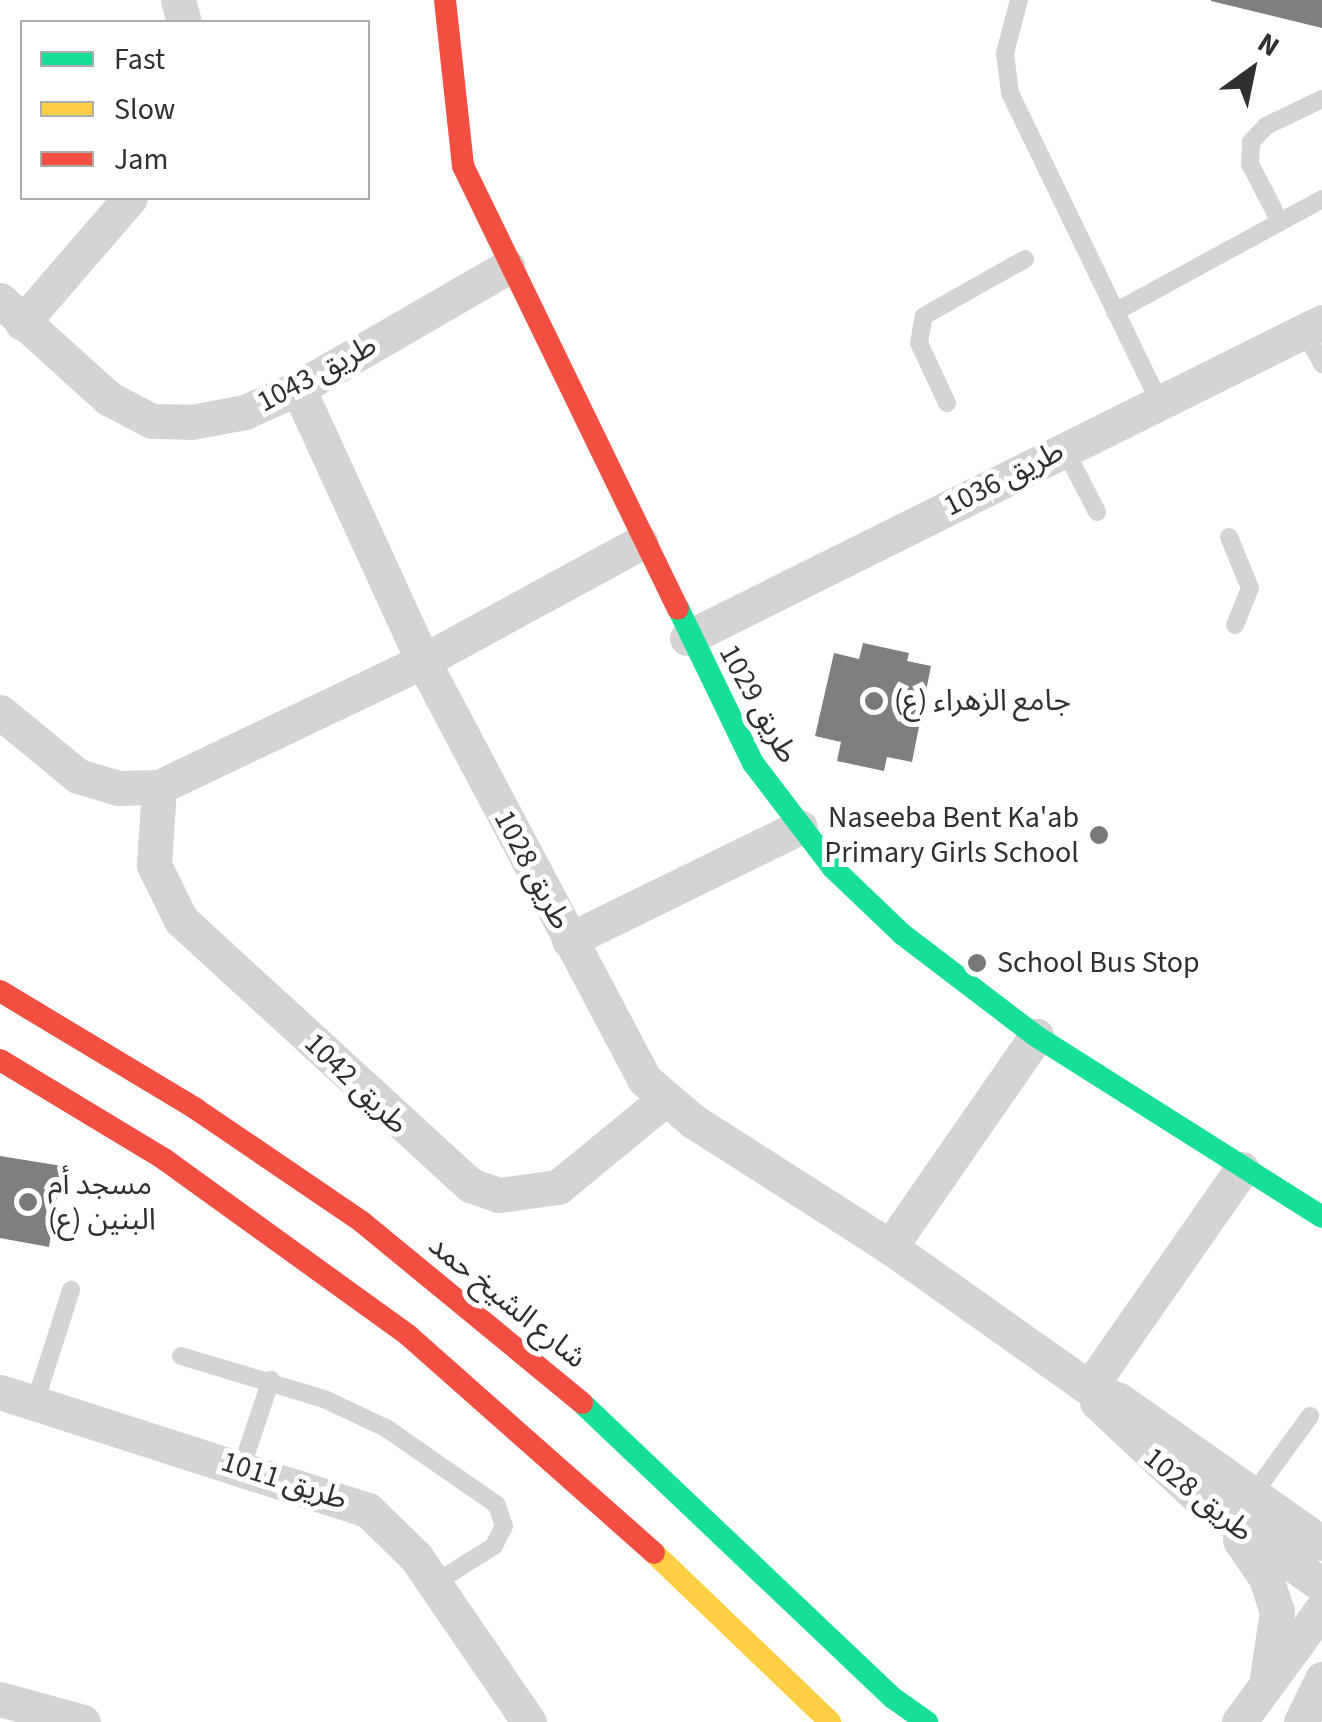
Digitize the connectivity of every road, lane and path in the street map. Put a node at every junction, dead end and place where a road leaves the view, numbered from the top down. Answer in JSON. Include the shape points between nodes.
{"nodes":[{"id":1,"x":445,"y":0,"type":"edge"},
{"id":2,"x":1019,"y":0,"type":"edge"},
{"id":3,"x":1322,"y":99,"type":"edge"},
{"id":4,"x":1322,"y":199,"type":"edge"},
{"id":5,"x":128,"y":200,"type":"edge"},
{"id":6,"x":1280,"y":222,"type":"junction"},
{"id":7,"x":1025,"y":259,"type":"dead end"},
{"id":8,"x":508,"y":267,"type":"junction"},
{"id":9,"x":11,"y":311,"type":"edge"},
{"id":10,"x":1115,"y":312,"type":"junction"},
{"id":11,"x":1313,"y":327,"type":"edge"},
{"id":12,"x":1322,"y":364,"type":"edge"},
{"id":13,"x":298,"y":388,"type":"junction"},
{"id":14,"x":1158,"y":401,"type":"junction"},
{"id":15,"x":946,"y":403,"type":"dead end"},
{"id":16,"x":1064,"y":448,"type":"junction"},
{"id":17,"x":1097,"y":512,"type":"dead end"},
{"id":18,"x":1229,"y":537,"type":"dead end"},
{"id":19,"x":641,"y":542,"type":"junction"},
{"id":20,"x":1235,"y":625,"type":"dead end"},
{"id":21,"x":687,"y":638,"type":"junction"},
{"id":22,"x":423,"y":660,"type":"junction"},
{"id":23,"x":0,"y":712,"type":"edge"},
{"id":24,"x":159,"y":787,"type":"junction"},
{"id":25,"x":800,"y":828,"type":"junction"},
{"id":26,"x":569,"y":940,"type":"junction"},
{"id":27,"x":0,"y":991,"type":"edge"},
{"id":28,"x":1036,"y":1036,"type":"junction"},
{"id":29,"x":7,"y":1067,"type":"edge"},
{"id":30,"x":664,"y":1100,"type":"junction"},
{"id":31,"x":1242,"y":1170,"type":"junction"},
{"id":32,"x":1317,"y":1203,"type":"edge"},
{"id":33,"x":890,"y":1247,"type":"junction"},
{"id":34,"x":71,"y":1290,"type":"dead end"},
{"id":35,"x":181,"y":1356,"type":"dead end"},
{"id":36,"x":271,"y":1380,"type":"junction"},
{"id":37,"x":1089,"y":1388,"type":"junction"},
{"id":38,"x":0,"y":1392,"type":"edge"},
{"id":39,"x":35,"y":1403,"type":"junction"},
{"id":40,"x":1310,"y":1416,"type":"dead end"},
{"id":41,"x":242,"y":1466,"type":"junction"},
{"id":42,"x":1265,"y":1478,"type":"junction"},
{"id":43,"x":1204,"y":1482,"type":"junction"},
{"id":44,"x":1322,"y":1514,"type":"edge"},
{"id":45,"x":1322,"y":1543,"type":"edge"},
{"id":46,"x":662,"y":1560,"type":"junction"},
{"id":47,"x":436,"y":1583,"type":"junction"},
{"id":48,"x":1322,"y":1585,"type":"edge"},
{"id":49,"x":1322,"y":1609,"type":"edge"},
{"id":50,"x":748,"y":1678,"type":"dead end"},
{"id":51,"x":1322,"y":1679,"type":"edge"},
{"id":52,"x":1266,"y":1685,"type":"junction"},
{"id":53,"x":0,"y":1699,"type":"edge"},
{"id":54,"x":1309,"y":1711,"type":"edge"},
{"id":55,"x":83,"y":1722,"type":"edge"},
{"id":56,"x":529,"y":1722,"type":"edge"},
{"id":57,"x":830,"y":1722,"type":"edge"},
{"id":58,"x":927,"y":1722,"type":"edge"},
{"id":59,"x":1238,"y":1722,"type":"edge"}],
"edges":[{"from":1,"to":8,"type":"main road","name":"طريق 1029","via":[[463,166]]},
{"from":2,"to":10,"type":"lane","via":[[1006,53],[1010,93]]},
{"from":3,"to":6,"type":"lane","via":[[1266,126],[1251,142],[1250,164]]},
{"from":4,"to":6,"type":"lane"},
{"from":5,"to":9,"type":"street","name":"طريق 1043"},
{"from":6,"to":10,"type":"lane"},
{"from":7,"to":15,"type":"lane","via":[[924,316],[919,343]]},
{"from":8,"to":13,"type":"street","name":"طريق 1043"},
{"from":8,"to":19,"type":"main road","name":"طريق 1029"},
{"from":9,"to":13,"type":"street","name":"طريق 1043","via":[[108,398],[152,421],[245,412]]},
{"from":10,"to":14,"type":"lane"},
{"from":11,"to":12,"type":"lane"},
{"from":11,"to":14,"type":"street","name":"طريق 1036"},
{"from":13,"to":22,"type":"street","name":"طريق 1028"},
{"from":14,"to":16,"type":"street","name":"طريق 1036"},
{"from":16,"to":17,"type":"lane"},
{"from":16,"to":21,"type":"street","name":"طريق 1036"},
{"from":18,"to":20,"type":"lane","via":[[1250,588]]},
{"from":19,"to":21,"type":"main road","name":"طريق 1029"},
{"from":19,"to":22,"type":"street"},
{"from":21,"to":25,"type":"main road","name":"طريق 1029","via":[[753,763]]},
{"from":22,"to":24,"type":"street"},
{"from":22,"to":26,"type":"street","name":"طريق 1028"},
{"from":23,"to":24,"type":"street","via":[[78,776],[118,788]]},
{"from":24,"to":30,"type":"street","name":"طريق 1042","via":[[154,866],[181,920],[470,1185],[499,1194],[558,1187]]},
{"from":25,"to":26,"type":"street"},
{"from":25,"to":28,"type":"main road","name":"طريق 1029","via":[[902,934]]},
{"from":26,"to":30,"type":"street","name":"طريق 1028","via":[[627,1055]]},
{"from":27,"to":58,"type":"main road","name":"شارع الشيخ حمد","via":[[196,1109],[362,1222],[580,1401],[893,1698]]},
{"from":28,"to":31,"type":"main road","name":"طريق 1029"},
{"from":28,"to":33,"type":"street"},
{"from":29,"to":46,"type":"main road","via":[[164,1160],[409,1336]]},
{"from":30,"to":33,"type":"street","name":"طريق 1028"},
{"from":31,"to":32,"type":"main road","name":"طريق 1029"},
{"from":31,"to":37,"type":"street"},
{"from":33,"to":37,"type":"street","name":"طريق 1028"},
{"from":34,"to":39,"type":"lane"},
{"from":35,"to":36,"type":"lane"},
{"from":36,"to":41,"type":"lane"},
{"from":36,"to":47,"type":"lane","via":[[386,1428],[496,1505],[504,1526],[494,1546]]},
{"from":37,"to":43,"type":"street","name":"طريق 1028","via":[[1120,1400]]},
{"from":38,"to":39,"type":"street","name":"طريق 1011"},
{"from":39,"to":41,"type":"street","name":"طريق 1011"},
{"from":40,"to":42,"type":"lane"},
{"from":41,"to":47,"type":"street","name":"طريق 1011","via":[[368,1510]]},
{"from":42,"to":43,"type":"street","via":[[1236,1464]]},
{"from":42,"to":44,"type":"street"},
{"from":43,"to":45,"type":"street","name":"طريق 1028"},
{"from":43,"to":48,"type":"street","name":"طريق 1028"},
{"from":43,"to":52,"type":"street","via":[[1266,1578],[1278,1631]]},
{"from":46,"to":50,"type":"main road"},
{"from":46,"to":57,"type":"main road"},
{"from":47,"to":56,"type":"street","name":"طريق 1011"},
{"from":49,"to":52,"type":"street"},
{"from":51,"to":54,"type":"street"},
{"from":52,"to":59,"type":"street"},
{"from":53,"to":55,"type":"street"}]}
